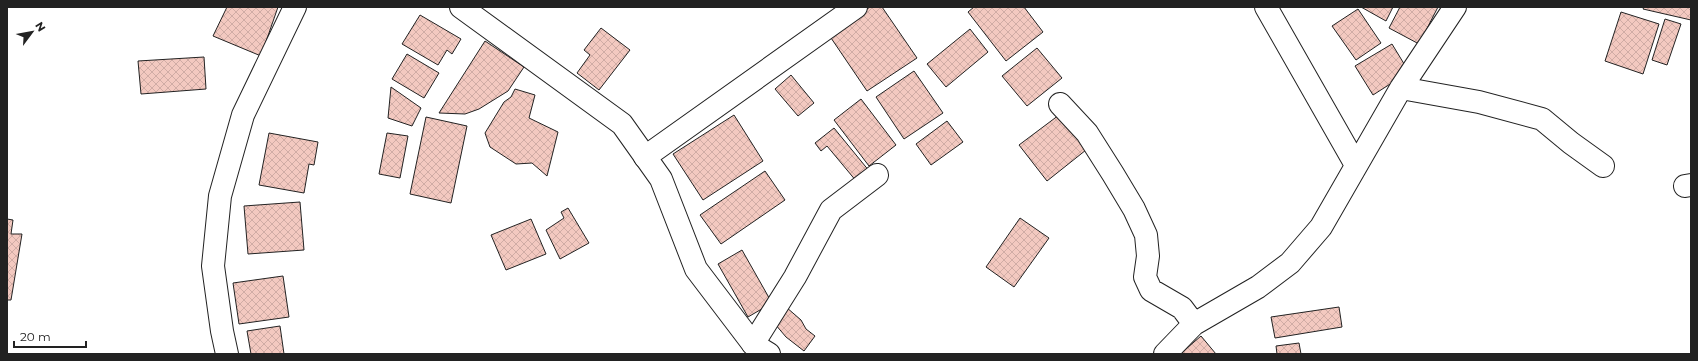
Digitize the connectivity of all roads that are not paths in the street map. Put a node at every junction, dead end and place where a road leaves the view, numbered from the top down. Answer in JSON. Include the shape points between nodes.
{"nodes":[{"id":1,"x":295,"y":7,"type":"edge"},
{"id":2,"x":462,"y":7,"type":"edge"},
{"id":3,"x":856,"y":7,"type":"edge"},
{"id":4,"x":1266,"y":7,"type":"edge"},
{"id":5,"x":1455,"y":7,"type":"edge"},
{"id":6,"x":1401,"y":88,"type":"junction"},
{"id":7,"x":1060,"y":104,"type":"dead end"},
{"id":8,"x":645,"y":157,"type":"junction"},
{"id":9,"x":1356,"y":166,"type":"junction"},
{"id":10,"x":1603,"y":166,"type":"dead end"},
{"id":11,"x":877,"y":175,"type":"dead end"},
{"id":12,"x":1194,"y":324,"type":"junction"},
{"id":13,"x":761,"y":349,"type":"edge"},
{"id":14,"x":227,"y":354,"type":"edge"},
{"id":15,"x":1165,"y":354,"type":"edge"}],
"edges":[{"from":1,"to":14,"type":"street","via":[[243,115],[220,196],[213,266]]},
{"from":2,"to":8,"type":"street","via":[[622,124]]},
{"from":3,"to":8,"type":"street"},
{"from":4,"to":9,"type":"street"},
{"from":5,"to":6,"type":"street"},
{"from":6,"to":9,"type":"street"},
{"from":6,"to":10,"type":"street","via":[[1479,102],[1542,119]]},
{"from":7,"to":12,"type":"street","via":[[1087,133],[1134,209],[1146,235],[1148,256],[1145,277],[1151,290],[1182,308]]},
{"from":8,"to":13,"type":"street","via":[[661,179],[696,269]]},
{"from":9,"to":12,"type":"street","via":[[1321,227],[1290,263],[1258,287]]},
{"from":11,"to":13,"type":"street","via":[[831,210],[795,277]]},
{"from":12,"to":15,"type":"street"}]}
